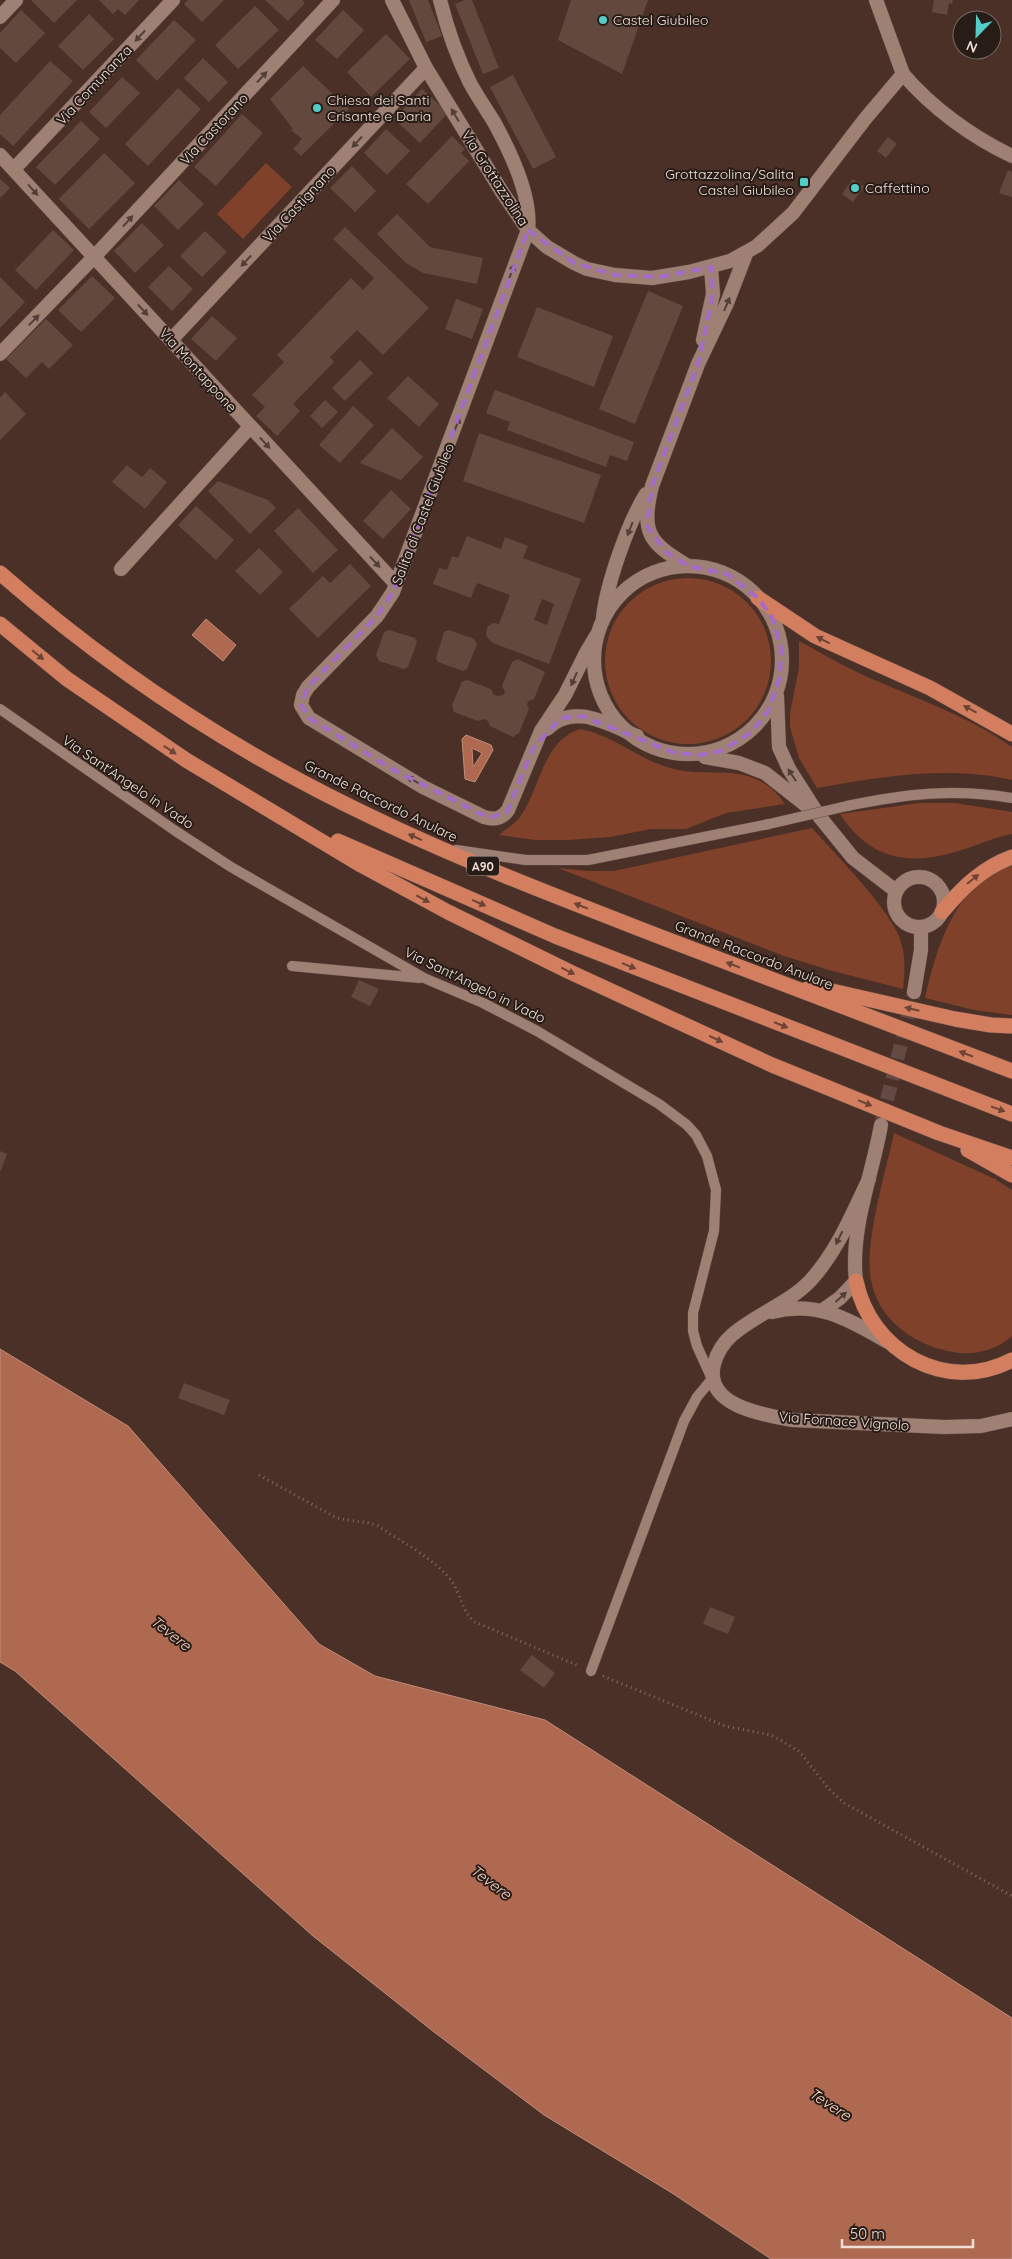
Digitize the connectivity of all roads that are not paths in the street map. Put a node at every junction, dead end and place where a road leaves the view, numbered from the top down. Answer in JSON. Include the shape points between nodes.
{"nodes":[{"id":1,"x":16,"y":0,"type":"edge"},
{"id":2,"x":173,"y":0,"type":"edge"},
{"id":3,"x":333,"y":0,"type":"edge"},
{"id":4,"x":392,"y":0,"type":"edge"},
{"id":5,"x":440,"y":0,"type":"edge"},
{"id":6,"x":876,"y":0,"type":"edge"},
{"id":7,"x":0,"y":17,"type":"edge"},
{"id":8,"x":426,"y":68,"type":"junction"},
{"id":9,"x":903,"y":74,"type":"junction"},
{"id":10,"x":0,"y":154,"type":"edge"},
{"id":11,"x":1012,"y":156,"type":"edge"},
{"id":12,"x":14,"y":169,"type":"junction"},
{"id":13,"x":528,"y":230,"type":"junction"},
{"id":14,"x":746,"y":254,"type":"junction"},
{"id":15,"x":94,"y":257,"type":"junction"},
{"id":16,"x":711,"y":267,"type":"junction"},
{"id":17,"x":171,"y":340,"type":"junction"},
{"id":18,"x":0,"y":354,"type":"edge"},
{"id":19,"x":698,"y":364,"type":"junction"},
{"id":20,"x":250,"y":427,"type":"junction"},
{"id":21,"x":652,"y":486,"type":"junction"},
{"id":22,"x":688,"y":566,"type":"junction"},
{"id":23,"x":121,"y":569,"type":"dead end"},
{"id":24,"x":0,"y":573,"type":"edge"},
{"id":25,"x":396,"y":584,"type":"junction"},
{"id":26,"x":758,"y":598,"type":"junction"},
{"id":27,"x":602,"y":622,"type":"junction"},
{"id":28,"x":0,"y":624,"type":"edge"},
{"id":29,"x":596,"y":636,"type":"junction"},
{"id":30,"x":777,"y":686,"type":"junction"},
{"id":31,"x":0,"y":709,"type":"edge"},
{"id":32,"x":1012,"y":734,"type":"edge"},
{"id":33,"x":637,"y":736,"type":"junction"},
{"id":34,"x":538,"y":739,"type":"junction"},
{"id":35,"x":700,"y":755,"type":"junction"},
{"id":36,"x":1012,"y":798,"type":"edge"},
{"id":37,"x":819,"y":816,"type":"junction"},
{"id":38,"x":290,"y":821,"type":"junction"},
{"id":39,"x":440,"y":848,"type":"junction"},
{"id":40,"x":1012,"y":857,"type":"edge"},
{"id":41,"x":896,"y":891,"type":"junction"},
{"id":42,"x":942,"y":912,"type":"junction"},
{"id":43,"x":921,"y":927,"type":"junction"},
{"id":44,"x":292,"y":966,"type":"dead end"},
{"id":45,"x":758,"y":974,"type":"junction"},
{"id":46,"x":424,"y":978,"type":"junction"},
{"id":47,"x":914,"y":992,"type":"tunnel mouth"},
{"id":48,"x":1012,"y":1026,"type":"edge"},
{"id":49,"x":1012,"y":1071,"type":"edge"},
{"id":50,"x":1012,"y":1114,"type":"edge"},
{"id":51,"x":881,"y":1125,"type":"tunnel mouth"},
{"id":52,"x":939,"y":1133,"type":"junction"},
{"id":53,"x":1012,"y":1158,"type":"edge"},
{"id":54,"x":1012,"y":1175,"type":"edge"},
{"id":55,"x":870,"y":1179,"type":"junction"},
{"id":56,"x":856,"y":1280,"type":"junction"},
{"id":57,"x":823,"y":1310,"type":"junction"},
{"id":58,"x":760,"y":1316,"type":"junction"},
{"id":59,"x":891,"y":1344,"type":"junction"},
{"id":60,"x":1012,"y":1360,"type":"edge"},
{"id":61,"x":712,"y":1379,"type":"junction"},
{"id":62,"x":1012,"y":1419,"type":"edge"},
{"id":63,"x":591,"y":1672,"type":"road end"}],
"edges":[{"from":1,"to":7,"type":"street"},
{"from":2,"to":12,"type":"street","name":"Via Comunanza","one_way":true},
{"from":15,"to":3,"type":"street","name":"Via Castorano","one_way":true},
{"from":4,"to":8,"type":"street","name":"Via Grottazzolina"},
{"from":5,"to":13,"type":"street","name":"Salita di Castel Giubileo","via":[[470,84],[495,123],[524,189]]},
{"from":6,"to":9,"type":"street"},
{"from":13,"to":8,"type":"street","name":"Via Grottazzolina","one_way":true},
{"from":8,"to":17,"type":"street","name":"Via Castignano","one_way":true},
{"from":9,"to":11,"type":"street","via":[[926,98],[966,129]]},
{"from":9,"to":14,"type":"street","name":"Via Grottazzolina","via":[[793,213]]},
{"from":10,"to":12,"type":"street","name":"Via Montappone"},
{"from":12,"to":15,"type":"street","name":"Via Montappone","one_way":true},
{"from":13,"to":16,"type":"street","name":"Via Grottazzolina","via":[[568,260],[608,274],[652,278]]},
{"from":25,"to":13,"type":"street","name":"Salita di Castel Giubileo","one_way":true},
{"from":14,"to":16,"type":"street","name":"Via Grottazzolina"},
{"from":19,"to":14,"type":"street","one_way":true},
{"from":15,"to":17,"type":"street","name":"Via Montappone","one_way":true},
{"from":18,"to":15,"type":"street","name":"Via Castorano","one_way":true},
{"from":16,"to":19,"type":"street","via":[[713,294]]},
{"from":17,"to":20,"type":"street","name":"Via Montappone"},
{"from":19,"to":21,"type":"street"},
{"from":20,"to":23,"type":"street"},
{"from":20,"to":25,"type":"street","name":"Via Montappone","one_way":true},
{"from":21,"to":22,"type":"street","via":[[647,518],[650,535],[666,552]]},
{"from":21,"to":27,"type":"street","one_way":true,"via":[[639,507],[617,563],[606,595]]},
{"from":22,"to":26,"type":"street","via":[[727,574]]},
{"from":22,"to":27,"type":"street","via":[[663,569],[635,581],[622,593]]},
{"from":39,"to":24,"type":"highway","name":"Grande Raccordo Anulare","number":"A90","one_way":true,"via":[[318,790],[201,723],[94,649]]},
{"from":34,"to":25,"type":"street","name":"Salita di Castel Giubileo","one_way":true,"via":[[508,810],[493,819],[417,783],[309,718],[300,700],[308,687],[381,612]]},
{"from":26,"to":30,"type":"street","via":[[772,617],[780,637],[782,659]]},
{"from":32,"to":26,"type":"highway","one_way":true,"via":[[930,688],[815,636]]},
{"from":27,"to":29,"type":"street"},
{"from":28,"to":38,"type":"highway","number":"A90","one_way":true,"via":[[124,720]]},
{"from":29,"to":33,"type":"street","via":[[594,664],[598,692],[612,716]]},
{"from":29,"to":34,"type":"street","name":"Salita di Castel Giubileo","one_way":true},
{"from":30,"to":35,"type":"street","via":[[768,711],[752,732],[730,748]]},
{"from":37,"to":30,"type":"street","one_way":true,"via":[[780,752]]},
{"from":31,"to":46,"type":"lane","name":"Via Sant'Angelo in Vado","via":[[224,863]]},
{"from":33,"to":34,"type":"street","name":"Salita di Castel Giubileo","via":[[589,718],[568,716],[555,722]]},
{"from":33,"to":35,"type":"street","via":[[667,751]]},
{"from":35,"to":37,"type":"street","via":[[739,763],[765,773]]},
{"from":36,"to":39,"type":"lane","bridge":true,"via":[[965,792],[923,793],[588,860],[526,860]]},
{"from":37,"to":41,"type":"street","via":[[853,858]]},
{"from":38,"to":50,"type":"highway","number":"A90","one_way":true,"via":[[555,936]]},
{"from":38,"to":52,"type":"highway","one_way":true,"via":[[400,887],[570,972],[772,1065]]},
{"from":45,"to":39,"type":"highway","name":"Grande Raccordo Anulare","number":"A90","one_way":true},
{"from":42,"to":40,"type":"highway","one_way":true,"via":[[969,881]]},
{"from":41,"to":42,"type":"street","via":[[909,879],[924,877],[932,880],[945,897]]},
{"from":41,"to":43,"type":"street","via":[[893,907],[896,914],[907,925]]},
{"from":42,"to":43,"type":"street","via":[[933,923]]},
{"from":43,"to":47,"type":"street","via":[[921,956]]},
{"from":44,"to":46,"type":"lane"},
{"from":48,"to":45,"type":"highway","one_way":true,"via":[[955,1019]]},
{"from":49,"to":45,"type":"highway","name":"Grande Raccordo Anulare","number":"A90","one_way":true},
{"from":46,"to":61,"type":"lane","name":"Via Sant'Angelo in Vado","via":[[483,1002],[537,1031],[669,1110],[696,1135],[711,1165],[716,1198],[714,1231],[692,1313],[697,1346]]},
{"from":51,"to":55,"type":"street"},
{"from":52,"to":53,"type":"highway"},
{"from":52,"to":54,"type":"highway"},
{"from":55,"to":56,"type":"street","via":[[857,1234]]},
{"from":55,"to":58,"type":"street","one_way":true,"via":[[831,1256],[792,1297]]},
{"from":57,"to":56,"type":"street","one_way":true,"via":[[840,1298]]},
{"from":56,"to":59,"type":"highway","via":[[867,1314]]},
{"from":57,"to":58,"type":"street","via":[[793,1309]]},
{"from":57,"to":59,"type":"street"},
{"from":58,"to":61,"type":"street","via":[[726,1342],[717,1355]]},
{"from":59,"to":60,"type":"highway","via":[[916,1362],[949,1372],[986,1370]]},
{"from":61,"to":62,"type":"street","name":"Via Fornace Vignolo","via":[[721,1394],[735,1404],[788,1419],[944,1427],[981,1426]]},
{"from":61,"to":63,"type":"lane","via":[[684,1421]]}]}
